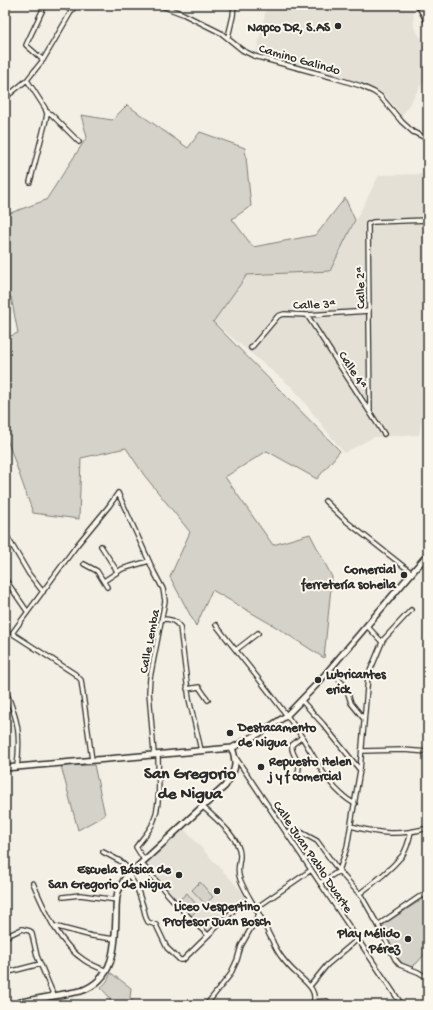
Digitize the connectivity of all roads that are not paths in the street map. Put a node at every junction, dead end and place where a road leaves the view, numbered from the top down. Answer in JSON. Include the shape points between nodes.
{"nodes":[{"id":1,"x":45,"y":5,"type":"edge"},
{"id":2,"x":60,"y":5,"type":"edge"},
{"id":3,"x":75,"y":5,"type":"edge"},
{"id":4,"x":159,"y":5,"type":"edge"},
{"id":5,"x":234,"y":5,"type":"edge"},
{"id":6,"x":419,"y":5,"type":"edge"},
{"id":7,"x":72,"y":10,"type":"junction"},
{"id":8,"x":428,"y":22,"type":"edge"},
{"id":9,"x":228,"y":37,"type":"junction"},
{"id":10,"x":43,"y":60,"type":"junction"},
{"id":11,"x":27,"y":80,"type":"junction"},
{"id":12,"x":5,"y":98,"type":"edge"},
{"id":13,"x":46,"y":111,"type":"junction"},
{"id":14,"x":428,"y":139,"type":"edge"},
{"id":15,"x":79,"y":142,"type":"dead end"},
{"id":16,"x":30,"y":182,"type":"dead end"},
{"id":17,"x":428,"y":220,"type":"edge"},
{"id":18,"x":369,"y":311,"type":"junction"},
{"id":19,"x":307,"y":315,"type":"junction"},
{"id":20,"x":251,"y":348,"type":"dead end"},
{"id":21,"x":370,"y":412,"type":"junction"},
{"id":22,"x":384,"y":434,"type":"dead end"},
{"id":23,"x":325,"y":501,"type":"dead end"},
{"id":24,"x":5,"y":533,"type":"edge"},
{"id":25,"x":101,"y":546,"type":"dead end"},
{"id":26,"x":428,"y":554,"type":"edge"},
{"id":27,"x":149,"y":561,"type":"junction"},
{"id":28,"x":84,"y":564,"type":"dead end"},
{"id":29,"x":117,"y":571,"type":"junction"},
{"id":30,"x":412,"y":573,"type":"junction"},
{"id":31,"x":5,"y":579,"type":"edge"},
{"id":32,"x":104,"y":581,"type":"junction"},
{"id":33,"x":107,"y":587,"type":"dead end"},
{"id":34,"x":43,"y":592,"type":"junction"},
{"id":35,"x":411,"y":610,"type":"dead end"},
{"id":36,"x":27,"y":611,"type":"junction"},
{"id":37,"x":163,"y":619,"type":"junction"},
{"id":38,"x":216,"y":625,"type":"dead end"},
{"id":39,"x":368,"y":626,"type":"junction"},
{"id":40,"x":258,"y":633,"type":"dead end"},
{"id":41,"x":382,"y":642,"type":"junction"},
{"id":42,"x":236,"y":650,"type":"junction"},
{"id":43,"x":330,"y":670,"type":"junction"},
{"id":44,"x":5,"y":689,"type":"edge"},
{"id":45,"x":187,"y":689,"type":"junction"},
{"id":46,"x":208,"y":700,"type":"dead end"},
{"id":47,"x":301,"y":700,"type":"junction"},
{"id":48,"x":286,"y":716,"type":"junction"},
{"id":49,"x":364,"y":719,"type":"junction"},
{"id":50,"x":302,"y":737,"type":"junction"},
{"id":51,"x":232,"y":748,"type":"junction"},
{"id":52,"x":200,"y":750,"type":"junction"},
{"id":53,"x":362,"y":751,"type":"junction"},
{"id":54,"x":428,"y":752,"type":"edge"},
{"id":55,"x":156,"y":754,"type":"junction"},
{"id":56,"x":236,"y":758,"type":"junction"},
{"id":57,"x":92,"y":760,"type":"junction"},
{"id":58,"x":17,"y":767,"type":"junction"},
{"id":59,"x":5,"y":768,"type":"edge"},
{"id":60,"x":360,"y":770,"type":"junction"},
{"id":61,"x":297,"y":775,"type":"dead end"},
{"id":62,"x":355,"y":804,"type":"junction"},
{"id":63,"x":203,"y":807,"type":"junction"},
{"id":64,"x":351,"y":826,"type":"junction"},
{"id":65,"x":428,"y":828,"type":"edge"},
{"id":66,"x":411,"y":832,"type":"junction"},
{"id":67,"x":286,"y":833,"type":"junction"},
{"id":68,"x":103,"y":852,"type":"dead end"},
{"id":69,"x":143,"y":861,"type":"junction"},
{"id":70,"x":311,"y":870,"type":"junction"},
{"id":71,"x":339,"y":871,"type":"junction"},
{"id":72,"x":130,"y":873,"type":"junction"},
{"id":73,"x":33,"y":883,"type":"dead end"},
{"id":74,"x":320,"y":883,"type":"junction"},
{"id":75,"x":359,"y":894,"type":"junction"},
{"id":76,"x":428,"y":894,"type":"edge"},
{"id":77,"x":63,"y":897,"type":"dead end"},
{"id":78,"x":249,"y":899,"type":"junction"},
{"id":79,"x":117,"y":900,"type":"junction"},
{"id":80,"x":256,"y":908,"type":"junction"},
{"id":81,"x":259,"y":914,"type":"junction"},
{"id":82,"x":378,"y":925,"type":"junction"},
{"id":83,"x":54,"y":926,"type":"junction"},
{"id":84,"x":208,"y":935,"type":"junction"},
{"id":85,"x":5,"y":936,"type":"edge"},
{"id":86,"x":115,"y":939,"type":"junction"},
{"id":87,"x":358,"y":939,"type":"junction"},
{"id":88,"x":40,"y":964,"type":"junction"},
{"id":89,"x":107,"y":971,"type":"junction"},
{"id":90,"x":5,"y":973,"type":"edge"},
{"id":91,"x":428,"y":978,"type":"edge"},
{"id":92,"x":310,"y":986,"type":"junction"},
{"id":93,"x":54,"y":996,"type":"junction"},
{"id":94,"x":313,"y":1003,"type":"edge"},
{"id":95,"x":14,"y":1005,"type":"edge"},
{"id":96,"x":206,"y":1005,"type":"edge"},
{"id":97,"x":331,"y":1005,"type":"edge"},
{"id":98,"x":402,"y":1005,"type":"edge"}],
"edges":[{"from":1,"to":10,"type":"street","via":[[26,45]]},
{"from":2,"to":7,"type":"street"},
{"from":3,"to":7,"type":"street"},
{"from":4,"to":9,"type":"street","name":"Camino Galindo"},
{"from":5,"to":9,"type":"street"},
{"from":6,"to":8,"type":"street"},
{"from":7,"to":10,"type":"street"},
{"from":9,"to":14,"type":"street","name":"Camino Galindo","via":[[242,50],[254,56],[335,78],[374,92],[413,132]]},
{"from":10,"to":11,"type":"street"},
{"from":11,"to":12,"type":"street"},
{"from":11,"to":13,"type":"street"},
{"from":13,"to":15,"type":"street"},
{"from":13,"to":16,"type":"street"},
{"from":17,"to":18,"type":"street","name":"Calle 2ª","via":[[368,224]]},
{"from":18,"to":19,"type":"street","name":"Calle 3ª"},
{"from":18,"to":21,"type":"street","name":"Calle 2ª"},
{"from":19,"to":20,"type":"street","name":"Calle 3ª","via":[[278,316]]},
{"from":19,"to":21,"type":"street","name":"Calle 4ª"},
{"from":21,"to":22,"type":"street","name":"Calle 4ª"},
{"from":23,"to":30,"type":"street","via":[[346,521]]},
{"from":24,"to":34,"type":"street","via":[[29,574]]},
{"from":25,"to":29,"type":"street"},
{"from":26,"to":30,"type":"street"},
{"from":27,"to":29,"type":"street"},
{"from":27,"to":34,"type":"street","name":"Calle Lemba","via":[[118,493]]},
{"from":27,"to":37,"type":"street","name":"Calle Lemba","via":[[163,589]]},
{"from":28,"to":32,"type":"street","via":[[97,570]]},
{"from":29,"to":32,"type":"street"},
{"from":30,"to":39,"type":"street"},
{"from":31,"to":36,"type":"street"},
{"from":32,"to":33,"type":"street"},
{"from":34,"to":36,"type":"street"},
{"from":35,"to":41,"type":"street"},
{"from":36,"to":57,"type":"street","via":[[13,634],[81,680]]},
{"from":37,"to":45,"type":"street","via":[[177,622],[180,627]]},
{"from":37,"to":55,"type":"street","name":"Calle Lemba","via":[[149,692]]},
{"from":38,"to":42,"type":"street"},
{"from":39,"to":41,"type":"street"},
{"from":39,"to":43,"type":"street"},
{"from":40,"to":42,"type":"street"},
{"from":41,"to":49,"type":"street","via":[[368,676]]},
{"from":42,"to":48,"type":"street"},
{"from":43,"to":47,"type":"street"},
{"from":43,"to":49,"type":"street","via":[[346,687],[351,703]]},
{"from":44,"to":58,"type":"street","via":[[18,722]]},
{"from":45,"to":46,"type":"street","via":[[199,687]]},
{"from":45,"to":52,"type":"street"},
{"from":47,"to":48,"type":"street"},
{"from":47,"to":60,"type":"street"},
{"from":48,"to":50,"type":"street"},
{"from":48,"to":51,"type":"street"},
{"from":49,"to":53,"type":"street"},
{"from":50,"to":61,"type":"street","via":[[291,749],[299,762],[300,769]]},
{"from":50,"to":62,"type":"street","via":[[339,793]]},
{"from":51,"to":52,"type":"street"},
{"from":51,"to":56,"type":"street"},
{"from":52,"to":55,"type":"street"},
{"from":53,"to":54,"type":"street"},
{"from":53,"to":60,"type":"street"},
{"from":55,"to":57,"type":"street"},
{"from":55,"to":69,"type":"street","name":"Calle Lemba","via":[[159,801],[152,826],[136,847]]},
{"from":56,"to":63,"type":"street","via":[[232,776]]},
{"from":56,"to":67,"type":"street","name":"Calle Juan Pablo Duarte"},
{"from":57,"to":58,"type":"street"},
{"from":58,"to":59,"type":"street"},
{"from":60,"to":62,"type":"street"},
{"from":62,"to":64,"type":"street"},
{"from":63,"to":69,"type":"street"},
{"from":63,"to":78,"type":"street","via":[[223,826],[239,847],[238,872]]},
{"from":64,"to":66,"type":"street","via":[[372,832]]},
{"from":64,"to":71,"type":"street"},
{"from":65,"to":66,"type":"street"},
{"from":66,"to":75,"type":"street","via":[[402,855],[372,885]]},
{"from":67,"to":70,"type":"street","name":"Calle Juan Pablo Duarte"},
{"from":67,"to":71,"type":"street","via":[[297,830],[317,841]]},
{"from":68,"to":72,"type":"street","via":[[120,861]]},
{"from":69,"to":72,"type":"street"},
{"from":69,"to":84,"type":"street","via":[[178,906]]},
{"from":70,"to":74,"type":"street","name":"Calle Juan Pablo Duarte"},
{"from":70,"to":80,"type":"street"},
{"from":71,"to":74,"type":"street"},
{"from":71,"to":75,"type":"street"},
{"from":72,"to":79,"type":"street","via":[[118,892]]},
{"from":72,"to":84,"type":"street","via":[[148,922],[156,926],[172,954],[183,960]]},
{"from":73,"to":83,"type":"street"},
{"from":74,"to":87,"type":"street","name":"Calle Juan Pablo Duarte"},
{"from":75,"to":82,"type":"street"},
{"from":76,"to":82,"type":"street"},
{"from":77,"to":79,"type":"street"},
{"from":78,"to":80,"type":"street"},
{"from":78,"to":84,"type":"street"},
{"from":79,"to":86,"type":"street"},
{"from":80,"to":81,"type":"street"},
{"from":81,"to":92,"type":"street","via":[[282,958]]},
{"from":81,"to":96,"type":"street","via":[[241,946],[230,975]]},
{"from":82,"to":91,"type":"street","via":[[400,965]]},
{"from":83,"to":86,"type":"street"},
{"from":83,"to":89,"type":"street","via":[[78,955]]},
{"from":85,"to":88,"type":"street","via":[[22,929],[30,931]]},
{"from":86,"to":89,"type":"street"},
{"from":87,"to":92,"type":"street","via":[[327,965]]},
{"from":87,"to":98,"type":"street","name":"Calle Juan Pablo Duarte"},
{"from":88,"to":90,"type":"street"},
{"from":88,"to":93,"type":"street"},
{"from":89,"to":93,"type":"street","via":[[100,981],[88,989]]},
{"from":92,"to":94,"type":"street","via":[[314,995]]},
{"from":93,"to":95,"type":"street"},
{"from":94,"to":97,"type":"street","via":[[327,1001]]}]}
